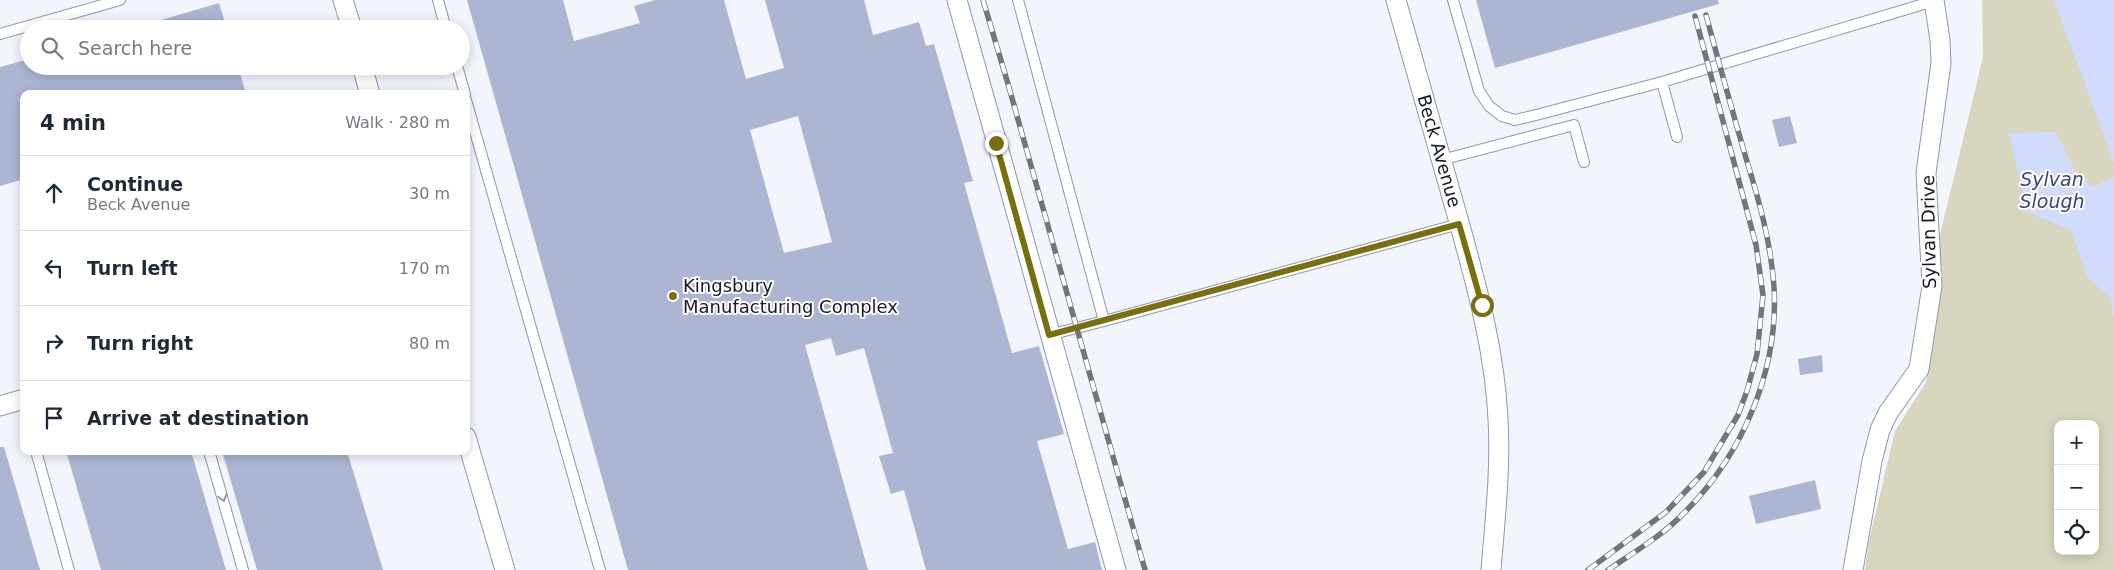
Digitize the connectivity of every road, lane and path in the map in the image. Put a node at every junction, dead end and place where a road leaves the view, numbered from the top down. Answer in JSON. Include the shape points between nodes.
{"nodes":[{"id":1,"x":120,"y":0,"type":"edge"},
{"id":2,"x":343,"y":0,"type":"edge"},
{"id":3,"x":438,"y":0,"type":"edge"},
{"id":4,"x":957,"y":0,"type":"edge"},
{"id":5,"x":1018,"y":0,"type":"edge"},
{"id":6,"x":1396,"y":0,"type":"edge"},
{"id":7,"x":1453,"y":0,"type":"edge"},
{"id":8,"x":1934,"y":1,"type":"edge"},
{"id":9,"x":49,"y":20,"type":"edge"},
{"id":10,"x":349,"y":20,"type":"edge"},
{"id":11,"x":444,"y":20,"type":"edge"},
{"id":12,"x":20,"y":28,"type":"edge"},
{"id":13,"x":0,"y":34,"type":"edge"},
{"id":14,"x":365,"y":75,"type":"edge"},
{"id":15,"x":460,"y":75,"type":"edge"},
{"id":16,"x":1662,"y":82,"type":"junction"},
{"id":17,"x":369,"y":90,"type":"edge"},
{"id":18,"x":464,"y":90,"type":"edge"},
{"id":19,"x":470,"y":114,"type":"edge"},
{"id":20,"x":1676,"y":136,"type":"dead end"},
{"id":21,"x":1441,"y":160,"type":"junction"},
{"id":22,"x":1584,"y":162,"type":"dead end"},
{"id":23,"x":1459,"y":224,"type":"junction"},
{"id":24,"x":1104,"y":321,"type":"junction"},
{"id":25,"x":1049,"y":335,"type":"junction"},
{"id":26,"x":20,"y":403,"type":"edge"},
{"id":27,"x":0,"y":406,"type":"edge"},
{"id":28,"x":470,"y":451,"type":"edge"},
{"id":29,"x":37,"y":455,"type":"edge"},
{"id":30,"x":210,"y":455,"type":"edge"},
{"id":31,"x":69,"y":570,"type":"edge"},
{"id":32,"x":243,"y":570,"type":"edge"},
{"id":33,"x":505,"y":570,"type":"edge"},
{"id":34,"x":600,"y":570,"type":"edge"},
{"id":35,"x":1116,"y":570,"type":"edge"},
{"id":36,"x":1491,"y":570,"type":"edge"},
{"id":37,"x":1853,"y":570,"type":"edge"}],
"edges":[{"from":1,"to":9,"type":"lane"},
{"from":2,"to":10,"type":"street"},
{"from":3,"to":11,"type":"lane"},
{"from":4,"to":25,"type":"street"},
{"from":5,"to":24,"type":"lane"},
{"from":6,"to":21,"type":"street","name":"Beck Avenue"},
{"from":7,"to":16,"type":"lane","via":[[1479,91],[1489,106],[1502,116],[1515,120],[1536,116]]},
{"from":8,"to":16,"type":"lane"},
{"from":8,"to":37,"type":"street","name":"Sylvan Drive","via":[[1941,63],[1926,173],[1932,286],[1919,369],[1880,430]]},
{"from":12,"to":13,"type":"lane"},
{"from":14,"to":17,"type":"street"},
{"from":15,"to":18,"type":"lane"},
{"from":16,"to":20,"type":"lane"},
{"from":19,"to":34,"type":"lane"},
{"from":21,"to":22,"type":"lane","via":[[1574,125]]},
{"from":21,"to":23,"type":"street","name":"Beck Avenue"},
{"from":23,"to":24,"type":"lane"},
{"from":23,"to":36,"type":"street","name":"Beck Avenue","via":[[1482,305],[1498,418]]},
{"from":24,"to":25,"type":"lane"},
{"from":25,"to":35,"type":"street"},
{"from":26,"to":27,"type":"street"},
{"from":28,"to":33,"type":"street"},
{"from":29,"to":31,"type":"lane"},
{"from":30,"to":32,"type":"lane","one_way":true}]}
